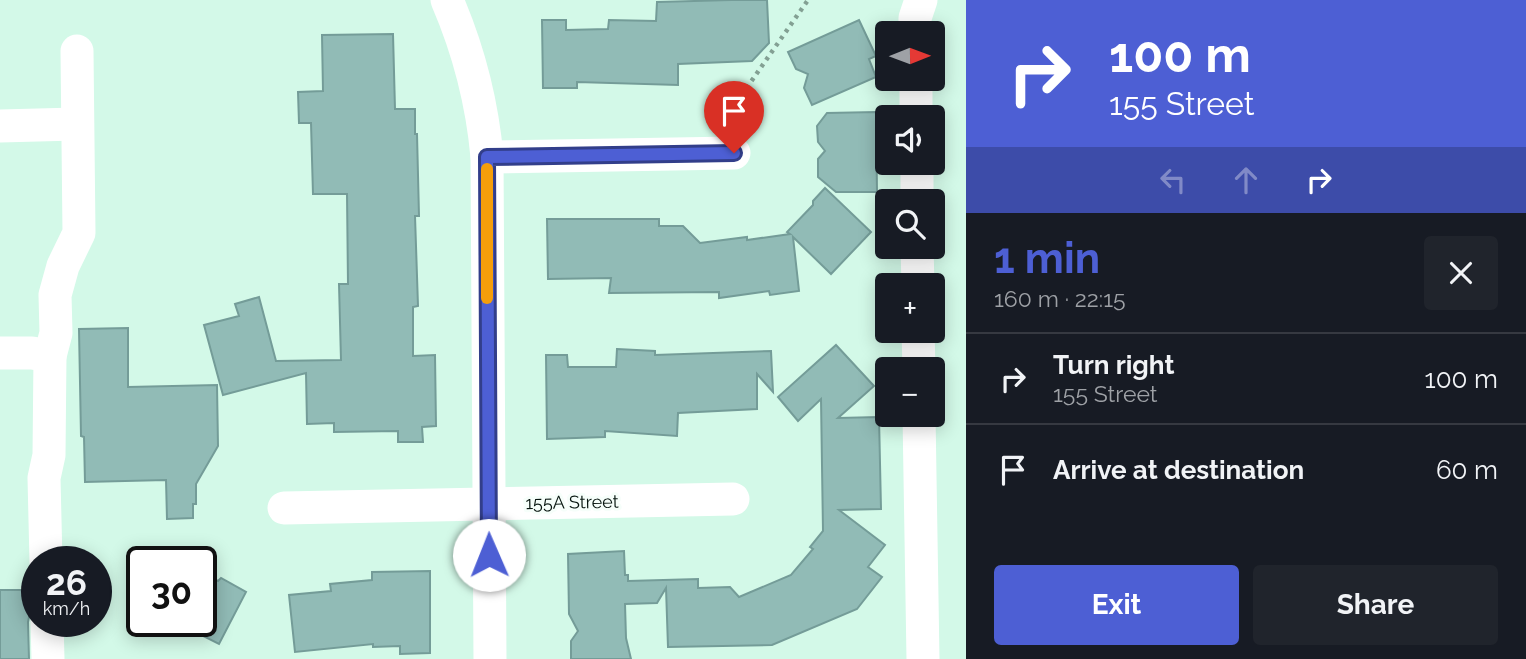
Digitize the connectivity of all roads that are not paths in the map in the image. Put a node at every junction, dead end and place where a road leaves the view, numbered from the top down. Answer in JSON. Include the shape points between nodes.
{"nodes":[{"id":1,"x":447,"y":0,"type":"edge"},
{"id":2,"x":921,"y":0,"type":"edge"},
{"id":3,"x":915,"y":21,"type":"edge"},
{"id":4,"x":77,"y":51,"type":"dead end"},
{"id":5,"x":76,"y":124,"type":"junction"},
{"id":6,"x":0,"y":126,"type":"edge"},
{"id":7,"x":734,"y":153,"type":"dead end"},
{"id":8,"x":487,"y":157,"type":"junction"},
{"id":9,"x":0,"y":353,"type":"edge"},
{"id":10,"x":50,"y":356,"type":"junction"},
{"id":11,"x":919,"y":427,"type":"edge"},
{"id":12,"x":733,"y":499,"type":"dead end"},
{"id":13,"x":488,"y":503,"type":"junction"},
{"id":14,"x":284,"y":508,"type":"dead end"},
{"id":15,"x":46,"y":546,"type":"edge"},
{"id":16,"x":47,"y":637,"type":"edge"},
{"id":17,"x":48,"y":659,"type":"edge"},
{"id":18,"x":490,"y":659,"type":"edge"},
{"id":19,"x":923,"y":659,"type":"edge"}],
"edges":[{"from":1,"to":8,"type":"street","via":[[479,94]]},
{"from":2,"to":3,"type":"street"},
{"from":4,"to":5,"type":"street"},
{"from":5,"to":6,"type":"street"},
{"from":5,"to":10,"type":"street","via":[[79,233],[55,296],[56,333]]},
{"from":7,"to":8,"type":"street"},
{"from":8,"to":13,"type":"street"},
{"from":9,"to":10,"type":"street"},
{"from":10,"to":15,"type":"street"},
{"from":11,"to":19,"type":"street"},
{"from":12,"to":13,"type":"street","name":"155A Street"},
{"from":13,"to":14,"type":"street","name":"155A Street"},
{"from":13,"to":18,"type":"street"},
{"from":16,"to":17,"type":"street"}]}
